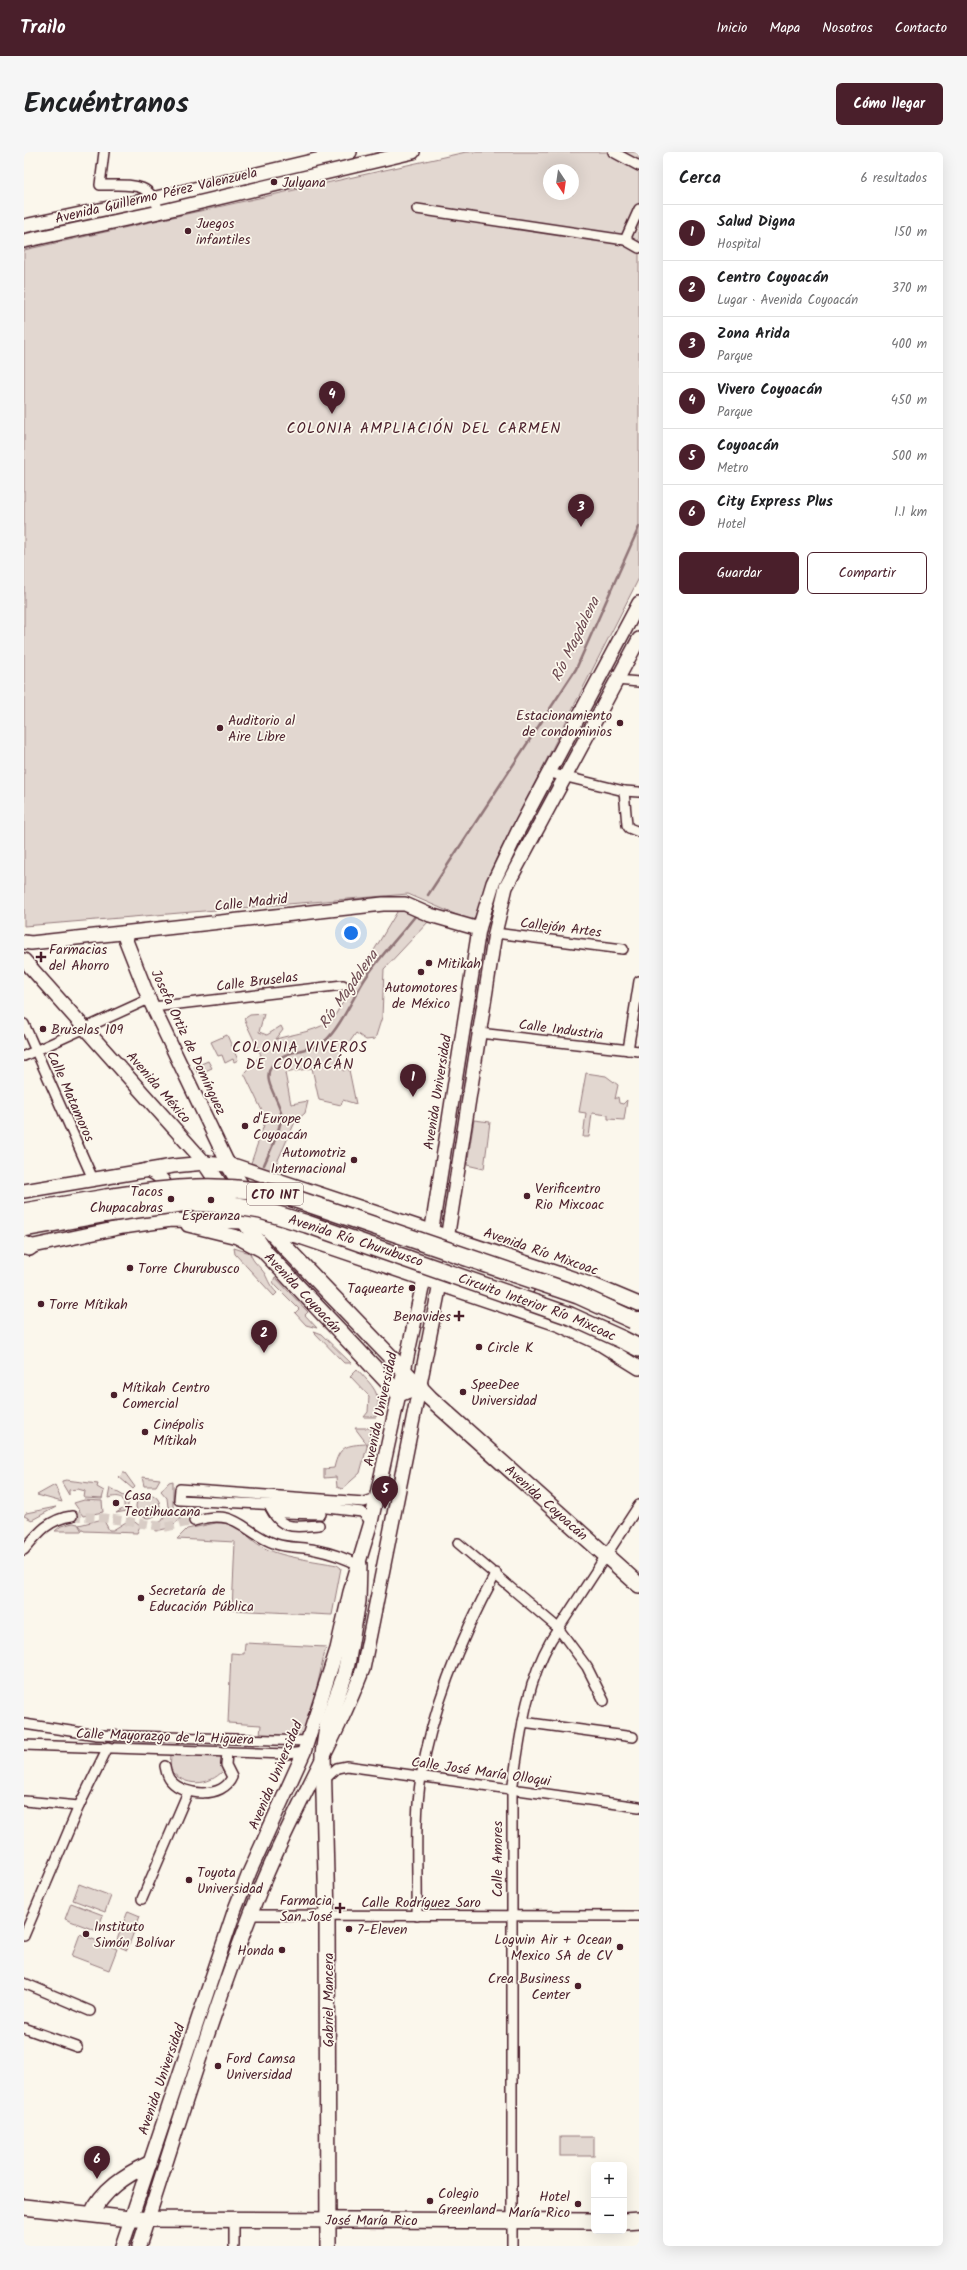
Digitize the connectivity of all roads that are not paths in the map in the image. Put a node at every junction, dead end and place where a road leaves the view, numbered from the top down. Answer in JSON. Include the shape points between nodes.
{"nodes":[{"id":1,"x":104,"y":152,"type":"edge"},
{"id":2,"x":350,"y":152,"type":"edge"},
{"id":3,"x":412,"y":152,"type":"edge"},
{"id":4,"x":613,"y":152,"type":"edge"},
{"id":5,"x":639,"y":166,"type":"edge"},
{"id":6,"x":156,"y":198,"type":"junction"},
{"id":7,"x":418,"y":209,"type":"dead end"},
{"id":8,"x":639,"y":209,"type":"edge"},
{"id":9,"x":159,"y":212,"type":"junction"},
{"id":10,"x":24,"y":226,"type":"edge"},
{"id":11,"x":625,"y":240,"type":"junction"},
{"id":12,"x":24,"y":241,"type":"edge"},
{"id":13,"x":639,"y":248,"type":"edge"},
{"id":14,"x":639,"y":603,"type":"edge"},
{"id":15,"x":639,"y":638,"type":"edge"},
{"id":16,"x":616,"y":680,"type":"junction"},
{"id":17,"x":639,"y":682,"type":"edge"},
{"id":18,"x":561,"y":754,"type":"junction"},
{"id":19,"x":575,"y":759,"type":"junction"},
{"id":20,"x":550,"y":773,"type":"junction"},
{"id":21,"x":566,"y":777,"type":"junction"},
{"id":22,"x":624,"y":790,"type":"junction"},
{"id":23,"x":639,"y":792,"type":"edge"},
{"id":24,"x":639,"y":832,"type":"edge"},
{"id":25,"x":479,"y":929,"type":"junction"},
{"id":26,"x":123,"y":933,"type":"junction"},
{"id":27,"x":495,"y":933,"type":"junction"},
{"id":28,"x":24,"y":942,"type":"edge"},
{"id":29,"x":623,"y":949,"type":"dead end"},
{"id":30,"x":24,"y":960,"type":"edge"},
{"id":31,"x":639,"y":981,"type":"edge"},
{"id":32,"x":343,"y":985,"type":"dead end"},
{"id":33,"x":151,"y":1003,"type":"junction"},
{"id":34,"x":24,"y":1024,"type":"edge"},
{"id":35,"x":85,"y":1027,"type":"junction"},
{"id":36,"x":479,"y":1033,"type":"junction"},
{"id":37,"x":36,"y":1050,"type":"junction"},
{"id":38,"x":628,"y":1050,"type":"junction"},
{"id":39,"x":639,"y":1051,"type":"edge"},
{"id":40,"x":24,"y":1056,"type":"edge"},
{"id":41,"x":205,"y":1163,"type":"junction"},
{"id":42,"x":228,"y":1164,"type":"junction"},
{"id":43,"x":146,"y":1170,"type":"junction"},
{"id":44,"x":93,"y":1179,"type":"junction"},
{"id":45,"x":24,"y":1191,"type":"edge"},
{"id":46,"x":107,"y":1206,"type":"junction"},
{"id":47,"x":24,"y":1212,"type":"edge"},
{"id":48,"x":168,"y":1220,"type":"junction"},
{"id":49,"x":244,"y":1222,"type":"junction"},
{"id":50,"x":266,"y":1227,"type":"junction"},
{"id":51,"x":24,"y":1228,"type":"edge"},
{"id":52,"x":303,"y":1238,"type":"junction"},
{"id":53,"x":26,"y":1247,"type":"edge"},
{"id":54,"x":266,"y":1252,"type":"junction"},
{"id":55,"x":435,"y":1254,"type":"junction"},
{"id":56,"x":551,"y":1271,"type":"junction"},
{"id":57,"x":440,"y":1284,"type":"junction"},
{"id":58,"x":527,"y":1289,"type":"junction"},
{"id":59,"x":531,"y":1314,"type":"junction"},
{"id":60,"x":637,"y":1316,"type":"edge"},
{"id":61,"x":639,"y":1348,"type":"edge"},
{"id":62,"x":639,"y":1368,"type":"edge"},
{"id":63,"x":405,"y":1371,"type":"junction"},
{"id":64,"x":420,"y":1385,"type":"junction"},
{"id":65,"x":399,"y":1394,"type":"junction"},
{"id":66,"x":376,"y":1498,"type":"junction"},
{"id":67,"x":639,"y":1505,"type":"edge"},
{"id":68,"x":270,"y":1507,"type":"junction"},
{"id":69,"x":320,"y":1507,"type":"junction"},
{"id":70,"x":72,"y":1516,"type":"tunnel mouth"},
{"id":71,"x":194,"y":1521,"type":"tunnel mouth"},
{"id":72,"x":371,"y":1522,"type":"junction"},
{"id":73,"x":319,"y":1525,"type":"dead end"},
{"id":74,"x":458,"y":1543,"type":"dead end"},
{"id":75,"x":24,"y":1550,"type":"edge"},
{"id":76,"x":606,"y":1556,"type":"junction"},
{"id":77,"x":359,"y":1565,"type":"junction"},
{"id":78,"x":496,"y":1573,"type":"junction"},
{"id":79,"x":639,"y":1585,"type":"edge"},
{"id":80,"x":558,"y":1628,"type":"junction"},
{"id":81,"x":604,"y":1701,"type":"dead end"},
{"id":82,"x":523,"y":1722,"type":"junction"},
{"id":83,"x":24,"y":1724,"type":"edge"},
{"id":84,"x":633,"y":1737,"type":"dead end"},
{"id":85,"x":24,"y":1745,"type":"edge"},
{"id":86,"x":306,"y":1746,"type":"junction"},
{"id":87,"x":108,"y":1747,"type":"junction"},
{"id":88,"x":227,"y":1752,"type":"junction"},
{"id":89,"x":323,"y":1754,"type":"junction"},
{"id":90,"x":165,"y":1766,"type":"dead end"},
{"id":91,"x":421,"y":1777,"type":"junction"},
{"id":92,"x":318,"y":1779,"type":"junction"},
{"id":93,"x":512,"y":1790,"type":"junction"},
{"id":94,"x":188,"y":1792,"type":"junction"},
{"id":95,"x":24,"y":1802,"type":"edge"},
{"id":96,"x":79,"y":1806,"type":"junction"},
{"id":97,"x":639,"y":1807,"type":"edge"},
{"id":98,"x":142,"y":1899,"type":"dead end"},
{"id":99,"x":251,"y":1916,"type":"junction"},
{"id":100,"x":327,"y":1916,"type":"junction"},
{"id":101,"x":417,"y":1916,"type":"junction"},
{"id":102,"x":511,"y":1916,"type":"junction"},
{"id":103,"x":639,"y":1916,"type":"edge"},
{"id":104,"x":24,"y":1936,"type":"edge"},
{"id":105,"x":24,"y":1983,"type":"edge"},
{"id":106,"x":90,"y":2011,"type":"dead end"},
{"id":107,"x":24,"y":2028,"type":"edge"},
{"id":108,"x":77,"y":2047,"type":"dead end"},
{"id":109,"x":149,"y":2164,"type":"junction"},
{"id":110,"x":24,"y":2207,"type":"edge"},
{"id":111,"x":92,"y":2214,"type":"junction"},
{"id":112,"x":130,"y":2219,"type":"junction"},
{"id":113,"x":148,"y":2219,"type":"junction"},
{"id":114,"x":234,"y":2220,"type":"junction"},
{"id":115,"x":328,"y":2220,"type":"junction"},
{"id":116,"x":639,"y":2220,"type":"edge"},
{"id":117,"x":591,"y":2221,"type":"edge"},
{"id":118,"x":627,"y":2221,"type":"edge"},
{"id":119,"x":511,"y":2222,"type":"junction"},
{"id":120,"x":122,"y":2246,"type":"edge"},
{"id":121,"x":140,"y":2246,"type":"edge"},
{"id":122,"x":234,"y":2246,"type":"edge"},
{"id":123,"x":328,"y":2246,"type":"edge"},
{"id":124,"x":512,"y":2246,"type":"edge"}],
"edges":[{"from":1,"to":6,"type":"street","via":[[100,185],[139,187],[150,191]]},
{"from":2,"to":6,"type":"main road","name":"Avenida Guillermo Pérez Valenzuela"},
{"from":3,"to":9,"type":"main road","name":"Avenida Guillermo Pérez Valenzuela"},
{"from":4,"to":5,"type":"street"},
{"from":6,"to":9,"type":"street"},
{"from":6,"to":10,"type":"main road","name":"Avenida Guillermo Pérez Valenzuela"},
{"from":7,"to":11,"type":"street"},
{"from":8,"to":11,"type":"street"},
{"from":9,"to":12,"type":"main road","name":"Avenida Guillermo Pérez Valenzuela"},
{"from":11,"to":13,"type":"street"},
{"from":14,"to":18,"type":"main road","name":"Avenida Universidad"},
{"from":15,"to":16,"type":"main road","name":"Avenida Universidad"},
{"from":16,"to":17,"type":"street"},
{"from":16,"to":19,"type":"main road","name":"Avenida Universidad"},
{"from":18,"to":19,"type":"main road"},
{"from":18,"to":20,"type":"main road","name":"Avenida Universidad"},
{"from":19,"to":21,"type":"main road","name":"Avenida Universidad"},
{"from":20,"to":21,"type":"street"},
{"from":20,"to":25,"type":"main road","name":"Avenida Universidad","via":[[493,883]]},
{"from":21,"to":22,"type":"street"},
{"from":21,"to":27,"type":"main road","name":"Avenida Universidad","via":[[506,887]]},
{"from":22,"to":23,"type":"street"},
{"from":22,"to":24,"type":"street","via":[[627,825]]},
{"from":25,"to":26,"type":"main road","name":"Calle Madrid","via":[[430,915],[402,903]]},
{"from":25,"to":55,"type":"main road","name":"Avenida Universidad"},
{"from":26,"to":28,"type":"main road","name":"Calle Madrid"},
{"from":26,"to":33,"type":"main road","name":"Josefa Ortiz de Domínguez"},
{"from":27,"to":29,"type":"street","name":"Callejón Artes"},
{"from":27,"to":36,"type":"main road","name":"Avenida Universidad"},
{"from":30,"to":35,"type":"main road","name":"Avenida México"},
{"from":31,"to":38,"type":"street"},
{"from":32,"to":33,"type":"street","name":"Calle Bruselas","via":[[174,1004]]},
{"from":33,"to":35,"type":"street"},
{"from":33,"to":42,"type":"main road","name":"Josefa Ortiz de Domínguez"},
{"from":34,"to":37,"type":"street","name":"Calle Matamoros"},
{"from":35,"to":37,"type":"street"},
{"from":35,"to":41,"type":"main road","name":"Avenida México"},
{"from":36,"to":38,"type":"street","name":"Calle Industria"},
{"from":36,"to":55,"type":"main road","name":"Avenida Universidad"},
{"from":37,"to":40,"type":"street"},
{"from":37,"to":44,"type":"street","name":"Calle Matamoros"},
{"from":38,"to":39,"type":"street","name":"Calle Industria"},
{"from":41,"to":42,"type":"main road","name":"Avenida Río Churubusco","number":"CTO INT"},
{"from":41,"to":43,"type":"main road","name":"Avenida Río Churubusco","number":"CTO INT"},
{"from":41,"to":49,"type":"main road","name":"Avenida Coyoacán"},
{"from":42,"to":50,"type":"main road","name":"Avenida Coyoacán"},
{"from":42,"to":55,"type":"main road","name":"Avenida Río Churubusco","number":"CTO INT","via":[[246,1169]]},
{"from":43,"to":44,"type":"main road","name":"Avenida Río Churubusco","number":"CTO INT"},
{"from":43,"to":48,"type":"main road","via":[[160,1177],[168,1188]]},
{"from":44,"to":45,"type":"main road","name":"Avenida Río Churubusco","number":"CTO INT"},
{"from":46,"to":47,"type":"highway","number":"CTO INT"},
{"from":46,"to":51,"type":"highway","number":"CTO INT"},
{"from":46,"to":55,"type":"highway","number":"CTO INT","bridge":true,"via":[[188,1202],[244,1206],[306,1224]]},
{"from":48,"to":49,"type":"main road","name":"Avenida Río Churubusco","number":"CTO INT"},
{"from":48,"to":53,"type":"main road","name":"Avenida Río Churubusco","number":"CTO INT"},
{"from":48,"to":54,"type":"main road","via":[[237,1237]]},
{"from":49,"to":50,"type":"main road","name":"Avenida Río Churubusco","number":"CTO INT"},
{"from":49,"to":54,"type":"main road","name":"Avenida Coyoacán"},
{"from":50,"to":52,"type":"main road","name":"Avenida Río Churubusco","number":"CTO INT"},
{"from":50,"to":63,"type":"main road","name":"Avenida Coyoacán"},
{"from":52,"to":55,"type":"main road","name":"Avenida Río Churubusco","number":"CTO INT"},
{"from":52,"to":55,"type":"main road","via":[[307,1231],[314,1227],[336,1224]]},
{"from":54,"to":65,"type":"main road","name":"Avenida Coyoacán"},
{"from":55,"to":56,"type":"main road","name":"Avenida Río Mixcoac","number":"CTO INT"},
{"from":55,"to":57,"type":"main road","name":"Avenida Universidad"},
{"from":55,"to":57,"type":"main road","name":"Avenida Río Churubusco","number":"CTO INT"},
{"from":55,"to":58,"type":"main road"},
{"from":55,"to":60,"type":"highway","name":"Circuito Interior Río Mixcoac","number":"CTO INT","bridge":true,"via":[[578,1295]]},
{"from":55,"to":61,"type":"highway","name":"Circuito Interior Río Mixcoac","number":"CTO INT","bridge":true},
{"from":55,"to":63,"type":"main road","name":"Avenida Universidad"},
{"from":56,"to":58,"type":"main road","via":[[534,1278]]},
{"from":56,"to":60,"type":"main road","name":"Avenida Río Mixcoac","number":"CTO INT","via":[[596,1286]]},
{"from":57,"to":59,"type":"main road","number":"CTO INT"},
{"from":57,"to":64,"type":"main road","name":"Avenida Universidad"},
{"from":58,"to":59,"type":"main road","via":[[526,1303]]},
{"from":59,"to":62,"type":"main road","number":"CTO INT","via":[[597,1342]]},
{"from":63,"to":64,"type":"main road","name":"Avenida Coyoacán"},
{"from":63,"to":65,"type":"main road","name":"Avenida Universidad"},
{"from":64,"to":65,"type":"main road"},
{"from":64,"to":76,"type":"main road","name":"Avenida Coyoacán","via":[[430,1398]]},
{"from":64,"to":89,"type":"main road","name":"Avenida Universidad","via":[[363,1669],[351,1700]]},
{"from":65,"to":66,"type":"main road","name":"Avenida Universidad"},
{"from":66,"to":69,"type":"street","via":[[366,1502]]},
{"from":66,"to":72,"type":"main road","name":"Avenida Universidad"},
{"from":67,"to":76,"type":"street","name":"Calle Amores"},
{"from":68,"to":69,"type":"street"},
{"from":68,"to":69,"type":"street","via":[[179,1500],[180,1489]]},
{"from":68,"to":73,"type":"street","via":[[275,1518],[288,1526]]},
{"from":69,"to":72,"type":"street","via":[[362,1512]]},
{"from":70,"to":75,"type":"street","via":[[52,1522]]},
{"from":71,"to":77,"type":"street","via":[[208,1518],[229,1519],[242,1523],[276,1544],[315,1550]]},
{"from":72,"to":77,"type":"main road","name":"Avenida Universidad"},
{"from":74,"to":78,"type":"street"},
{"from":76,"to":79,"type":"main road","name":"Avenida Coyoacán"},
{"from":76,"to":80,"type":"street","name":"Calle Amores"},
{"from":77,"to":86,"type":"main road","name":"Avenida Universidad","via":[[337,1649]]},
{"from":77,"to":89,"type":"main road","name":"Gabriel Mancera","via":[[358,1601],[348,1659],[344,1678],[328,1720]]},
{"from":78,"to":80,"type":"street"},
{"from":78,"to":91,"type":"street","via":[[476,1610],[451,1668],[433,1725]]},
{"from":80,"to":81,"type":"street","via":[[587,1667]]},
{"from":80,"to":82,"type":"street","name":"Calle Amores","via":[[540,1662]]},
{"from":82,"to":84,"type":"street"},
{"from":82,"to":93,"type":"street","name":"Calle Amores"},
{"from":83,"to":86,"type":"street","via":[[97,1735]]},
{"from":85,"to":87,"type":"street","name":"Calle Mayorazgo de la Higuera"},
{"from":86,"to":88,"type":"street","name":"Calle Mayorazgo de la Higuera","via":[[287,1754]]},
{"from":86,"to":92,"type":"main road"},
{"from":86,"to":109,"type":"main road","name":"Avenida Universidad","via":[[235,1909]]},
{"from":87,"to":88,"type":"street","name":"Calle Mayorazgo de la Higuera"},
{"from":87,"to":96,"type":"street"},
{"from":88,"to":94,"type":"street","via":[[226,1765],[232,1777],[230,1781],[221,1788],[209,1792]]},
{"from":89,"to":92,"type":"main road","name":"Gabriel Mancera"},
{"from":90,"to":94,"type":"street","via":[[171,1782]]},
{"from":91,"to":92,"type":"street","name":"Calle José María Olloqui","via":[[347,1766],[337,1768]]},
{"from":91,"to":93,"type":"street","name":"Calle José María Olloqui"},
{"from":91,"to":101,"type":"street"},
{"from":92,"to":99,"type":"main road","name":"Avenida Universidad","via":[[264,1882]]},
{"from":92,"to":100,"type":"main road","name":"Gabriel Mancera"},
{"from":93,"to":97,"type":"street","name":"Calle José María Olloqui"},
{"from":93,"to":102,"type":"street","name":"Calle Amores"},
{"from":94,"to":98,"type":"street"},
{"from":95,"to":96,"type":"street"},
{"from":96,"to":104,"type":"street"},
{"from":99,"to":100,"type":"street","name":"Calle Rodríguez Saro"},
{"from":99,"to":113,"type":"main road","name":"Avenida Universidad","via":[[217,2003]]},
{"from":100,"to":101,"type":"street","name":"Calle Rodríguez Saro"},
{"from":100,"to":115,"type":"main road","name":"Gabriel Mancera"},
{"from":101,"to":102,"type":"street","name":"Calle Rodríguez Saro"},
{"from":102,"to":103,"type":"street","name":"Calle Rodríguez Saro"},
{"from":102,"to":119,"type":"street","name":"Calle Amores"},
{"from":105,"to":106,"type":"street"},
{"from":107,"to":108,"type":"street"},
{"from":109,"to":111,"type":"main road","via":[[128,2176],[101,2197]]},
{"from":109,"to":112,"type":"main road","name":"Avenida Universidad"},
{"from":110,"to":111,"type":"main road","name":"José María Rico"},
{"from":111,"to":112,"type":"main road","name":"José María Rico"},
{"from":112,"to":113,"type":"main road","name":"José María Rico"},
{"from":112,"to":120,"type":"main road","name":"Avenida Universidad"},
{"from":113,"to":114,"type":"main road","name":"José María Rico"},
{"from":113,"to":121,"type":"main road","name":"Avenida Universidad"},
{"from":114,"to":115,"type":"main road","name":"José María Rico"},
{"from":114,"to":122,"type":"street"},
{"from":115,"to":119,"type":"main road","name":"José María Rico"},
{"from":115,"to":123,"type":"main road","name":"Gabriel Mancera"},
{"from":116,"to":118,"type":"main road"},
{"from":117,"to":119,"type":"main road","name":"José María Rico"},
{"from":119,"to":124,"type":"street","name":"Calle Amores"}]}
